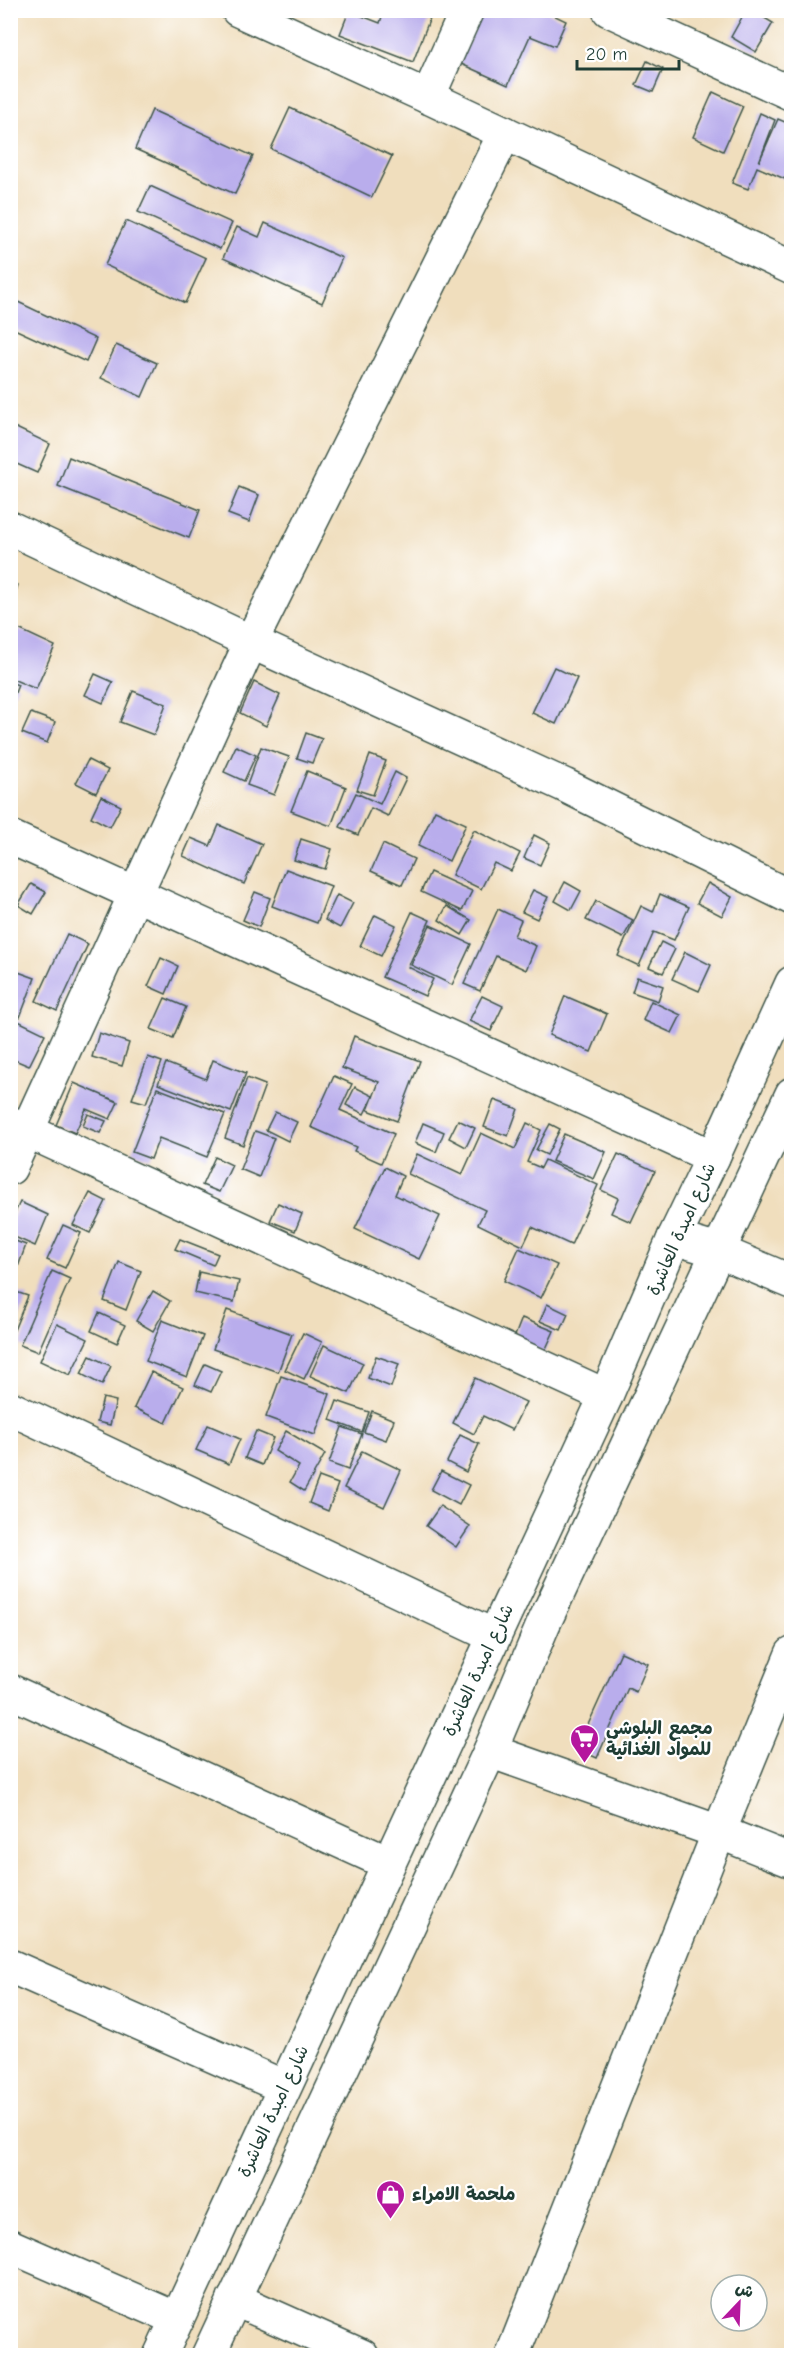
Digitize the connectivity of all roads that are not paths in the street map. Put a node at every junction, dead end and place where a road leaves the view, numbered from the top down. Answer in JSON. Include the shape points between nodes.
{"nodes":[{"id":1,"x":238,"y":10,"type":"edge"},
{"id":2,"x":466,"y":10,"type":"edge"},
{"id":3,"x":609,"y":10,"type":"edge"},
{"id":4,"x":792,"y":94,"type":"edge"},
{"id":5,"x":428,"y":97,"type":"junction"},
{"id":6,"x":505,"y":133,"type":"junction"},
{"id":7,"x":792,"y":268,"type":"edge"},
{"id":8,"x":10,"y":528,"type":"edge"},
{"id":9,"x":251,"y":642,"type":"junction"},
{"id":10,"x":10,"y":837,"type":"edge"},
{"id":11,"x":135,"y":893,"type":"junction"},
{"id":12,"x":792,"y":898,"type":"edge"},
{"id":13,"x":792,"y":983,"type":"edge"},
{"id":14,"x":792,"y":1094,"type":"edge"},
{"id":15,"x":19,"y":1126,"type":"edge"},
{"id":16,"x":714,"y":1157,"type":"junction"},
{"id":17,"x":10,"y":1168,"type":"edge"},
{"id":18,"x":674,"y":1238,"type":"junction"},
{"id":19,"x":718,"y":1251,"type":"junction"},
{"id":20,"x":792,"y":1282,"type":"edge"},
{"id":21,"x":606,"y":1396,"type":"junction"},
{"id":22,"x":10,"y":1408,"type":"edge"},
{"id":23,"x":494,"y":1636,"type":"junction"},
{"id":24,"x":792,"y":1654,"type":"edge"},
{"id":25,"x":10,"y":1691,"type":"edge"},
{"id":26,"x":490,"y":1751,"type":"junction"},
{"id":27,"x":718,"y":1832,"type":"junction"},
{"id":28,"x":792,"y":1861,"type":"edge"},
{"id":29,"x":388,"y":1863,"type":"junction"},
{"id":30,"x":10,"y":1966,"type":"edge"},
{"id":31,"x":284,"y":2087,"type":"junction"},
{"id":32,"x":10,"y":2246,"type":"edge"},
{"id":33,"x":234,"y":2299,"type":"junction"},
{"id":34,"x":177,"y":2319,"type":"junction"},
{"id":35,"x":160,"y":2355,"type":"edge"},
{"id":36,"x":208,"y":2355,"type":"edge"},
{"id":37,"x":362,"y":2355,"type":"edge"},
{"id":38,"x":512,"y":2355,"type":"edge"}],
"edges":[{"from":1,"to":5,"type":"street"},
{"from":2,"to":5,"type":"street"},
{"from":3,"to":4,"type":"street"},
{"from":5,"to":6,"type":"street"},
{"from":6,"to":7,"type":"street"},
{"from":6,"to":9,"type":"street"},
{"from":8,"to":9,"type":"street"},
{"from":9,"to":11,"type":"street"},
{"from":9,"to":12,"type":"street","via":[[564,785]]},
{"from":10,"to":11,"type":"street"},
{"from":11,"to":15,"type":"street"},
{"from":11,"to":16,"type":"street"},
{"from":13,"to":16,"type":"street","name":"شارع امبدة العاشرة"},
{"from":14,"to":19,"type":"street"},
{"from":15,"to":17,"type":"street"},
{"from":15,"to":21,"type":"street"},
{"from":16,"to":18,"type":"street","name":"شارع امبدة العاشرة"},
{"from":18,"to":19,"type":"street"},
{"from":18,"to":21,"type":"street","name":"شارع امبدة العاشرة"},
{"from":19,"to":20,"type":"street"},
{"from":19,"to":26,"type":"street","via":[[543,1625]]},
{"from":21,"to":23,"type":"street","name":"شارع امبدة العاشرة"},
{"from":22,"to":23,"type":"street"},
{"from":23,"to":29,"type":"street","name":"شارع امبدة العاشرة"},
{"from":24,"to":27,"type":"street"},
{"from":25,"to":29,"type":"street"},
{"from":26,"to":27,"type":"street"},
{"from":26,"to":33,"type":"street"},
{"from":27,"to":28,"type":"street"},
{"from":27,"to":38,"type":"street"},
{"from":29,"to":31,"type":"street","name":"شارع امبدة العاشرة"},
{"from":30,"to":31,"type":"street"},
{"from":31,"to":34,"type":"street","name":"شارع امبدة العاشرة"},
{"from":32,"to":34,"type":"street"},
{"from":33,"to":36,"type":"street"},
{"from":33,"to":37,"type":"street"},
{"from":34,"to":35,"type":"street","name":"شارع امبدة العاشرة"}]}
